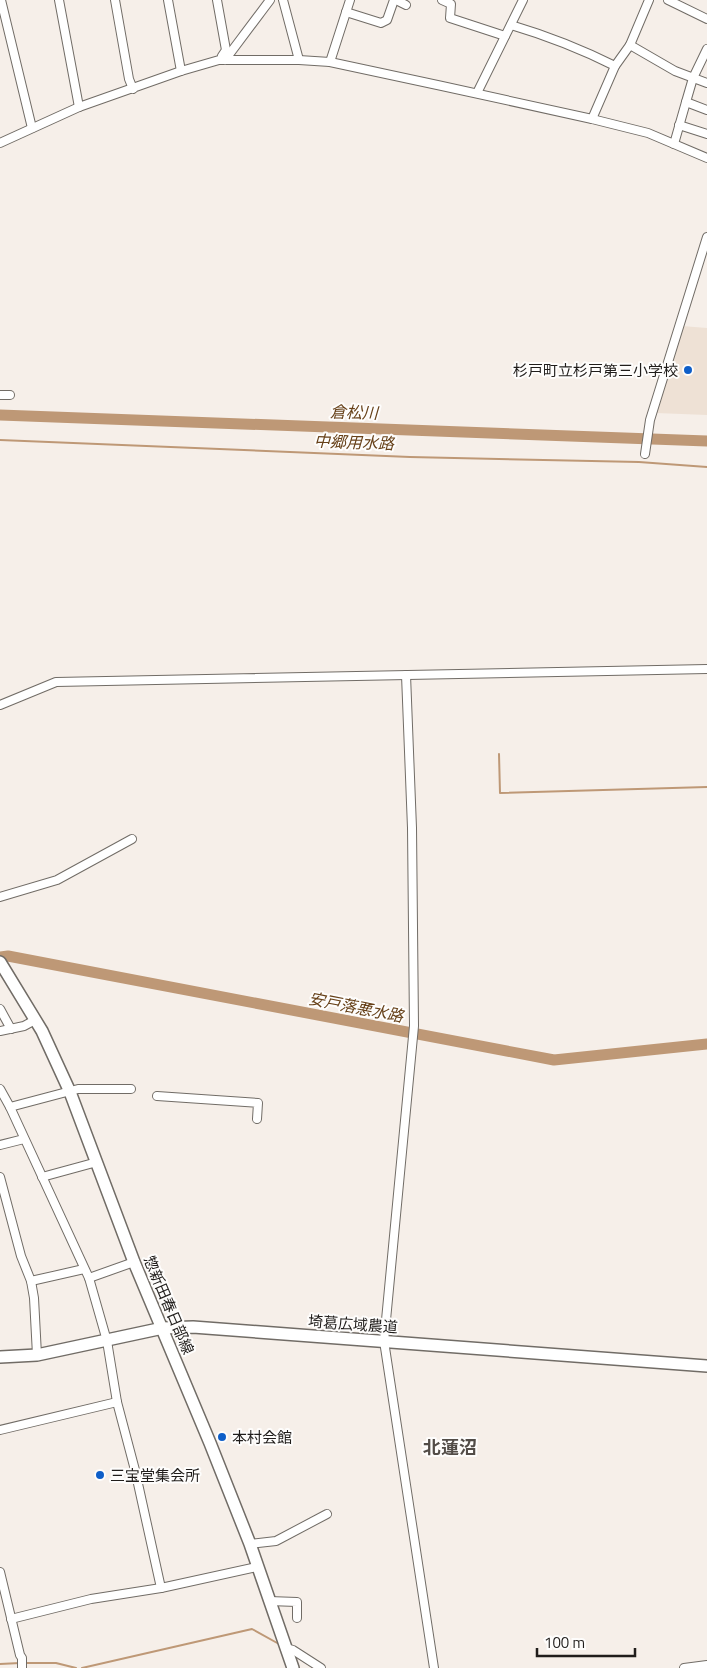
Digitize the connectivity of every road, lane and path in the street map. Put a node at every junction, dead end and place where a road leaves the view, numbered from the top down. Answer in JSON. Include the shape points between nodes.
{"nodes":[{"id":1,"x":1,"y":0,"type":"edge"},
{"id":2,"x":58,"y":0,"type":"edge"},
{"id":3,"x":115,"y":0,"type":"edge"},
{"id":4,"x":168,"y":0,"type":"edge"},
{"id":5,"x":217,"y":0,"type":"edge"},
{"id":6,"x":270,"y":0,"type":"edge"},
{"id":7,"x":283,"y":0,"type":"edge"},
{"id":8,"x":350,"y":0,"type":"edge"},
{"id":9,"x":395,"y":0,"type":"edge"},
{"id":10,"x":442,"y":0,"type":"edge"},
{"id":11,"x":523,"y":0,"type":"edge"},
{"id":12,"x":649,"y":0,"type":"edge"},
{"id":13,"x":668,"y":0,"type":"edge"},
{"id":14,"x":406,"y":5,"type":"dead end"},
{"id":15,"x":346,"y":12,"type":"junction"},
{"id":16,"x":707,"y":19,"type":"edge"},
{"id":17,"x":511,"y":25,"type":"junction"},
{"id":18,"x":505,"y":36,"type":"junction"},
{"id":19,"x":630,"y":44,"type":"junction"},
{"id":20,"x":707,"y":50,"type":"edge"},
{"id":21,"x":222,"y":60,"type":"junction"},
{"id":22,"x":299,"y":60,"type":"junction"},
{"id":23,"x":330,"y":62,"type":"junction"},
{"id":24,"x":616,"y":66,"type":"junction"},
{"id":25,"x":182,"y":71,"type":"junction"},
{"id":26,"x":693,"y":78,"type":"junction"},
{"id":27,"x":707,"y":83,"type":"edge"},
{"id":28,"x":132,"y":89,"type":"junction"},
{"id":29,"x":477,"y":93,"type":"junction"},
{"id":30,"x":686,"y":102,"type":"junction"},
{"id":31,"x":79,"y":107,"type":"junction"},
{"id":32,"x":707,"y":110,"type":"edge"},
{"id":33,"x":592,"y":120,"type":"junction"},
{"id":34,"x":679,"y":125,"type":"junction"},
{"id":35,"x":32,"y":128,"type":"junction"},
{"id":36,"x":707,"y":134,"type":"edge"},
{"id":37,"x":0,"y":143,"type":"edge"},
{"id":38,"x":674,"y":144,"type":"junction"},
{"id":39,"x":707,"y":158,"type":"edge"},
{"id":40,"x":707,"y":237,"type":"edge"},
{"id":41,"x":0,"y":395,"type":"edge"},
{"id":42,"x":10,"y":395,"type":"dead end"},
{"id":43,"x":645,"y":454,"type":"dead end"},
{"id":44,"x":707,"y":669,"type":"edge"},
{"id":45,"x":406,"y":675,"type":"junction"},
{"id":46,"x":0,"y":705,"type":"edge"},
{"id":47,"x":132,"y":838,"type":"dead end"},
{"id":48,"x":0,"y":897,"type":"edge"},
{"id":49,"x":0,"y":962,"type":"edge"},
{"id":50,"x":0,"y":1009,"type":"edge"},
{"id":51,"x":35,"y":1020,"type":"junction"},
{"id":52,"x":11,"y":1028,"type":"junction"},
{"id":53,"x":0,"y":1031,"type":"edge"},
{"id":54,"x":0,"y":1089,"type":"edge"},
{"id":55,"x":131,"y":1089,"type":"dead end"},
{"id":56,"x":70,"y":1092,"type":"junction"},
{"id":57,"x":157,"y":1096,"type":"dead end"},
{"id":58,"x":10,"y":1107,"type":"junction"},
{"id":59,"x":257,"y":1119,"type":"dead end"},
{"id":60,"x":24,"y":1139,"type":"junction"},
{"id":61,"x":0,"y":1145,"type":"edge"},
{"id":62,"x":97,"y":1162,"type":"junction"},
{"id":63,"x":0,"y":1176,"type":"edge"},
{"id":64,"x":42,"y":1178,"type":"junction"},
{"id":65,"x":134,"y":1262,"type":"junction"},
{"id":66,"x":84,"y":1269,"type":"junction"},
{"id":67,"x":89,"y":1278,"type":"junction"},
{"id":68,"x":32,"y":1281,"type":"junction"},
{"id":69,"x":163,"y":1328,"type":"junction"},
{"id":70,"x":107,"y":1341,"type":"junction"},
{"id":71,"x":384,"y":1341,"type":"junction"},
{"id":72,"x":37,"y":1355,"type":"junction"},
{"id":73,"x":0,"y":1357,"type":"edge"},
{"id":74,"x":707,"y":1366,"type":"edge"},
{"id":75,"x":117,"y":1402,"type":"junction"},
{"id":76,"x":0,"y":1430,"type":"edge"},
{"id":77,"x":327,"y":1514,"type":"dead end"},
{"id":78,"x":250,"y":1544,"type":"junction"},
{"id":79,"x":258,"y":1567,"type":"junction"},
{"id":80,"x":0,"y":1572,"type":"edge"},
{"id":81,"x":161,"y":1588,"type":"junction"},
{"id":82,"x":269,"y":1601,"type":"junction"},
{"id":83,"x":11,"y":1618,"type":"junction"},
{"id":84,"x":297,"y":1618,"type":"dead end"},
{"id":85,"x":286,"y":1650,"type":"junction"},
{"id":86,"x":22,"y":1664,"type":"edge"},
{"id":87,"x":707,"y":1664,"type":"edge"},
{"id":88,"x":293,"y":1668,"type":"edge"},
{"id":89,"x":321,"y":1668,"type":"edge"},
{"id":90,"x":434,"y":1668,"type":"edge"},
{"id":91,"x":684,"y":1668,"type":"edge"}],
"edges":[{"from":1,"to":35,"type":"street"},
{"from":2,"to":31,"type":"street"},
{"from":3,"to":28,"type":"street"},
{"from":4,"to":25,"type":"street"},
{"from":5,"to":21,"type":"street","via":[[226,50]]},
{"from":6,"to":21,"type":"street"},
{"from":7,"to":22,"type":"street"},
{"from":8,"to":15,"type":"street"},
{"from":9,"to":14,"type":"street"},
{"from":9,"to":15,"type":"street","via":[[387,20],[380,24]]},
{"from":10,"to":18,"type":"street","via":[[451,4],[450,18]]},
{"from":11,"to":17,"type":"street"},
{"from":12,"to":19,"type":"street"},
{"from":13,"to":16,"type":"street"},
{"from":15,"to":23,"type":"street"},
{"from":17,"to":18,"type":"street"},
{"from":17,"to":24,"type":"street","via":[[576,47]]},
{"from":18,"to":29,"type":"street"},
{"from":19,"to":24,"type":"street"},
{"from":19,"to":26,"type":"street"},
{"from":20,"to":26,"type":"street"},
{"from":21,"to":22,"type":"street"},
{"from":21,"to":25,"type":"street"},
{"from":22,"to":23,"type":"street"},
{"from":23,"to":29,"type":"street"},
{"from":24,"to":33,"type":"street"},
{"from":25,"to":28,"type":"street"},
{"from":26,"to":27,"type":"street"},
{"from":26,"to":30,"type":"street"},
{"from":28,"to":31,"type":"street"},
{"from":29,"to":33,"type":"street"},
{"from":30,"to":32,"type":"street"},
{"from":30,"to":34,"type":"street"},
{"from":31,"to":35,"type":"street"},
{"from":33,"to":38,"type":"street","via":[[648,133]]},
{"from":34,"to":36,"type":"street"},
{"from":34,"to":38,"type":"street"},
{"from":35,"to":37,"type":"street"},
{"from":38,"to":39,"type":"street"},
{"from":40,"to":43,"type":"street","via":[[648,426]]},
{"from":41,"to":42,"type":"street"},
{"from":44,"to":45,"type":"street"},
{"from":45,"to":46,"type":"street","via":[[56,682]]},
{"from":45,"to":71,"type":"street","via":[[412,828],[414,1026]]},
{"from":47,"to":48,"type":"street","via":[[57,880]]},
{"from":49,"to":51,"type":"main road","name":"惣新田春日部線"},
{"from":50,"to":52,"type":"street"},
{"from":51,"to":52,"type":"street"},
{"from":51,"to":56,"type":"main road","name":"惣新田春日部線"},
{"from":52,"to":53,"type":"street"},
{"from":54,"to":58,"type":"street"},
{"from":55,"to":56,"type":"street"},
{"from":56,"to":58,"type":"street"},
{"from":56,"to":62,"type":"main road","name":"惣新田春日部線"},
{"from":57,"to":59,"type":"street","via":[[258,1102]]},
{"from":58,"to":60,"type":"street"},
{"from":60,"to":61,"type":"street"},
{"from":60,"to":64,"type":"street"},
{"from":62,"to":64,"type":"street"},
{"from":62,"to":65,"type":"main road","name":"惣新田春日部線"},
{"from":63,"to":68,"type":"street","via":[[21,1256]]},
{"from":64,"to":66,"type":"street"},
{"from":65,"to":67,"type":"street"},
{"from":65,"to":69,"type":"main road","name":"惣新田春日部線"},
{"from":66,"to":67,"type":"street"},
{"from":66,"to":68,"type":"street"},
{"from":67,"to":70,"type":"street"},
{"from":68,"to":72,"type":"street"},
{"from":69,"to":70,"type":"main road","name":"埼葛広域農道"},
{"from":69,"to":71,"type":"main road","name":"埼葛広域農道","via":[[193,1327]]},
{"from":69,"to":78,"type":"main road","name":"惣新田春日部線"},
{"from":70,"to":72,"type":"main road","name":"埼葛広域農道"},
{"from":70,"to":75,"type":"street"},
{"from":71,"to":74,"type":"main road","name":"埼葛広域農道"},
{"from":71,"to":90,"type":"street"},
{"from":72,"to":73,"type":"main road","name":"埼葛広域農道"},
{"from":75,"to":76,"type":"street"},
{"from":75,"to":81,"type":"street"},
{"from":77,"to":78,"type":"street","via":[[276,1541]]},
{"from":78,"to":79,"type":"main road","name":"惣新田春日部線"},
{"from":79,"to":81,"type":"street"},
{"from":79,"to":82,"type":"main road","name":"惣新田春日部線"},
{"from":80,"to":83,"type":"street"},
{"from":81,"to":83,"type":"street","via":[[91,1599]]},
{"from":82,"to":84,"type":"street","via":[[297,1602]]},
{"from":82,"to":85,"type":"main road","name":"惣新田春日部線"},
{"from":83,"to":86,"type":"street"},
{"from":85,"to":88,"type":"main road","name":"惣新田春日部線"},
{"from":85,"to":89,"type":"street","via":[[293,1650]]},
{"from":87,"to":91,"type":"street"}]}
